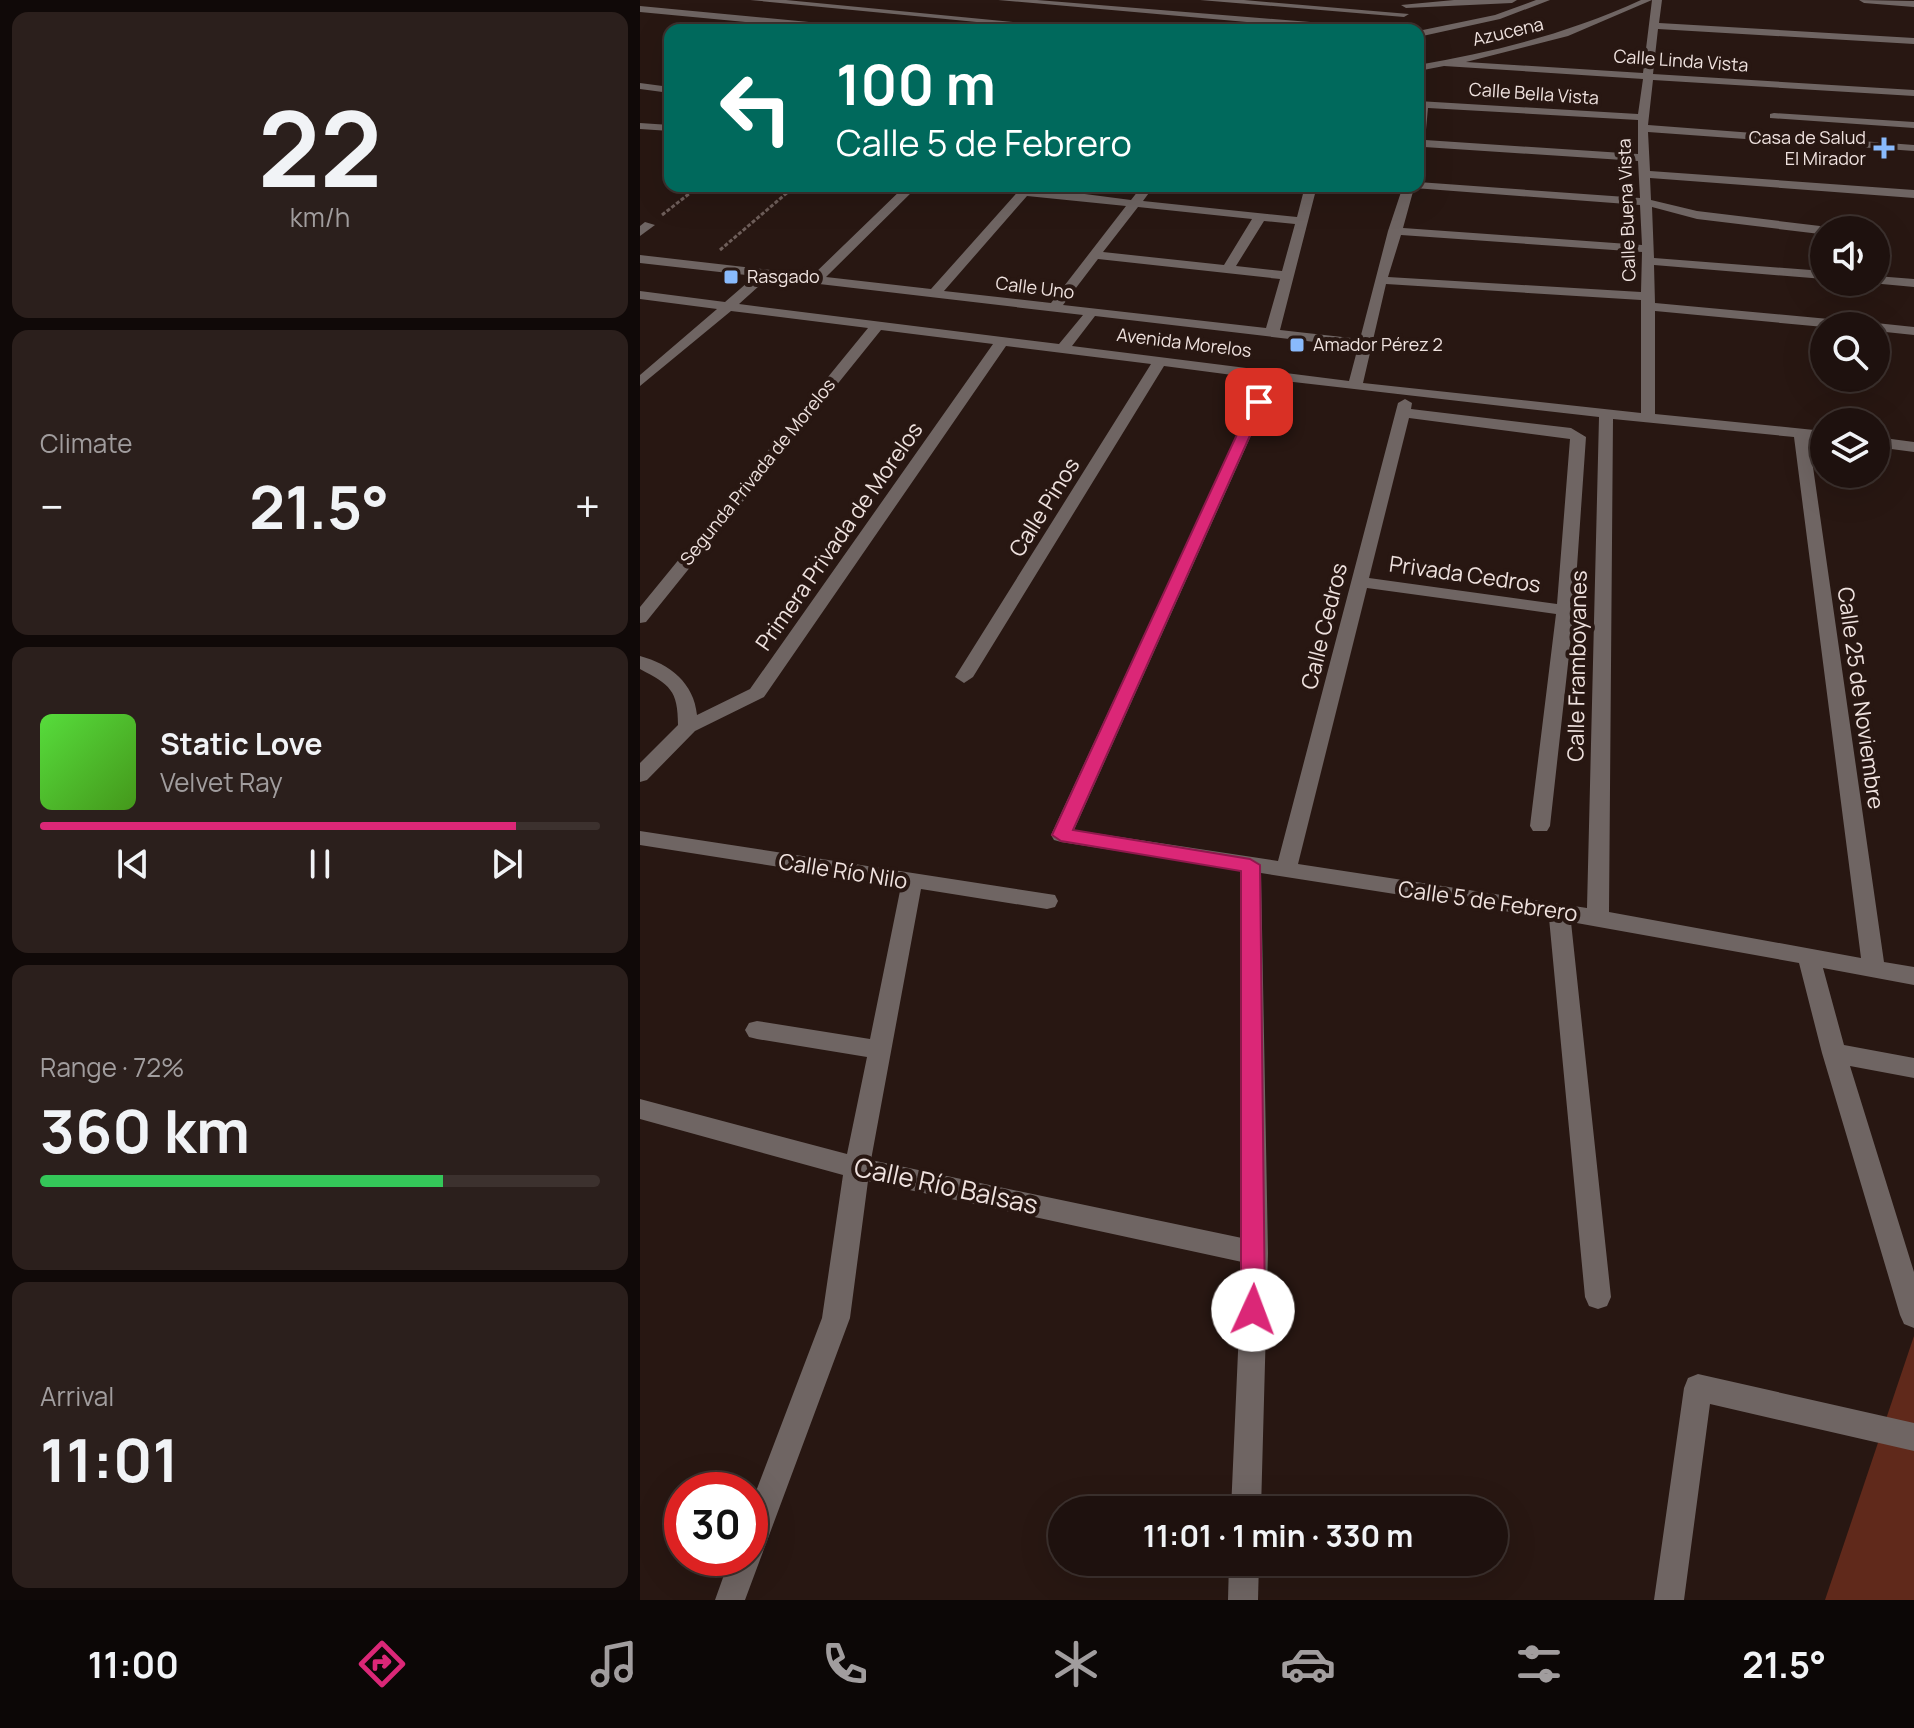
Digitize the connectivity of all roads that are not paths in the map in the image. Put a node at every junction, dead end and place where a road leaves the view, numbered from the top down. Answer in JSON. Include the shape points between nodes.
{"nodes":[{"id":1,"x":755,"y":0,"type":"edge"},
{"id":2,"x":1003,"y":0,"type":"edge"},
{"id":3,"x":1205,"y":0,"type":"edge"},
{"id":4,"x":1512,"y":0,"type":"edge"},
{"id":5,"x":1545,"y":0,"type":"edge"},
{"id":6,"x":1648,"y":0,"type":"edge"},
{"id":7,"x":1657,"y":0,"type":"edge"},
{"id":8,"x":1864,"y":0,"type":"edge"},
{"id":9,"x":1886,"y":1,"type":"edge"},
{"id":10,"x":1914,"y":4,"type":"edge"},
{"id":11,"x":640,"y":9,"type":"edge"},
{"id":12,"x":1404,"y":10,"type":"edge"},
{"id":13,"x":798,"y":24,"type":"edge"},
{"id":14,"x":1025,"y":24,"type":"edge"},
{"id":15,"x":1298,"y":24,"type":"edge"},
{"id":16,"x":1655,"y":26,"type":"junction"},
{"id":17,"x":1424,"y":33,"type":"edge"},
{"id":18,"x":1914,"y":41,"type":"edge"},
{"id":19,"x":1446,"y":64,"type":"junction"},
{"id":20,"x":1424,"y":67,"type":"edge"},
{"id":21,"x":1647,"y":75,"type":"junction"},
{"id":22,"x":640,"y":86,"type":"edge"},
{"id":23,"x":664,"y":89,"type":"edge"},
{"id":24,"x":1914,"y":93,"type":"edge"},
{"id":25,"x":1424,"y":101,"type":"edge"},
{"id":26,"x":1774,"y":116,"type":"dead end"},
{"id":27,"x":1642,"y":122,"type":"junction"},
{"id":28,"x":1914,"y":125,"type":"edge"},
{"id":29,"x":640,"y":126,"type":"edge"},
{"id":30,"x":664,"y":128,"type":"edge"},
{"id":31,"x":664,"y":130,"type":"edge"},
{"id":32,"x":652,"y":136,"type":"dead end"},
{"id":33,"x":1424,"y":148,"type":"edge"},
{"id":34,"x":1914,"y":148,"type":"edge"},
{"id":35,"x":1643,"y":158,"type":"junction"},
{"id":36,"x":1643,"y":174,"type":"junction"},
{"id":37,"x":1424,"y":185,"type":"edge"},
{"id":38,"x":906,"y":192,"type":"edge"},
{"id":39,"x":1024,"y":192,"type":"edge"},
{"id":40,"x":1048,"y":192,"type":"edge"},
{"id":41,"x":1143,"y":192,"type":"edge"},
{"id":42,"x":1309,"y":192,"type":"edge"},
{"id":43,"x":1407,"y":192,"type":"edge"},
{"id":44,"x":1914,"y":194,"type":"edge"},
{"id":45,"x":1646,"y":202,"type":"junction"},
{"id":46,"x":1133,"y":204,"type":"junction"},
{"id":47,"x":1260,"y":217,"type":"junction"},
{"id":48,"x":1302,"y":221,"type":"junction"},
{"id":49,"x":1810,"y":229,"type":"edge"},
{"id":50,"x":1394,"y":231,"type":"junction"},
{"id":51,"x":1094,"y":255,"type":"junction"},
{"id":52,"x":1648,"y":255,"type":"junction"},
{"id":53,"x":640,"y":259,"type":"edge"},
{"id":54,"x":1228,"y":269,"type":"junction"},
{"id":55,"x":1810,"y":273,"type":"edge"},
{"id":56,"x":765,"y":274,"type":"junction"},
{"id":57,"x":1289,"y":276,"type":"junction"},
{"id":58,"x":816,"y":280,"type":"junction"},
{"id":59,"x":1381,"y":280,"type":"junction"},
{"id":60,"x":1890,"y":281,"type":"edge"},
{"id":61,"x":1914,"y":283,"type":"edge"},
{"id":62,"x":934,"y":294,"type":"junction"},
{"id":63,"x":640,"y":295,"type":"edge"},
{"id":64,"x":1648,"y":301,"type":"junction"},
{"id":65,"x":730,"y":306,"type":"junction"},
{"id":66,"x":1054,"y":308,"type":"junction"},
{"id":67,"x":1091,"y":313,"type":"junction"},
{"id":68,"x":1810,"y":320,"type":"edge"},
{"id":69,"x":877,"y":326,"type":"junction"},
{"id":70,"x":1890,"y":328,"type":"edge"},
{"id":71,"x":1914,"y":331,"type":"edge"},
{"id":72,"x":1272,"y":333,"type":"junction"},
{"id":73,"x":1002,"y":341,"type":"junction"},
{"id":74,"x":1365,"y":344,"type":"junction"},
{"id":75,"x":1063,"y":349,"type":"junction"},
{"id":76,"x":1161,"y":360,"type":"junction"},
{"id":77,"x":1272,"y":374,"type":"junction"},
{"id":78,"x":640,"y":382,"type":"edge"},
{"id":79,"x":1355,"y":386,"type":"junction"},
{"id":80,"x":1408,"y":393,"type":"junction"},
{"id":81,"x":1403,"y":413,"type":"junction"},
{"id":82,"x":1606,"y":415,"type":"junction"},
{"id":83,"x":1648,"y":419,"type":"junction"},
{"id":84,"x":1801,"y":434,"type":"junction"},
{"id":85,"x":1810,"y":435,"type":"edge"},
{"id":86,"x":1890,"y":444,"type":"edge"},
{"id":87,"x":1914,"y":447,"type":"edge"},
{"id":88,"x":1360,"y":582,"type":"junction"},
{"id":89,"x":1565,"y":610,"type":"junction"},
{"id":90,"x":640,"y":618,"type":"edge"},
{"id":91,"x":640,"y":662,"type":"edge"},
{"id":92,"x":964,"y":677,"type":"dead end"},
{"id":93,"x":688,"y":727,"type":"junction"},
{"id":94,"x":640,"y":775,"type":"edge"},
{"id":95,"x":1540,"y":826,"type":"dead end"},
{"id":96,"x":640,"y":838,"type":"edge"},
{"id":97,"x":1250,"y":865,"type":"junction"},
{"id":98,"x":1286,"y":871,"type":"junction"},
{"id":99,"x":912,"y":882,"type":"junction"},
{"id":100,"x":1047,"y":901,"type":"dead end"},
{"id":101,"x":1559,"y":911,"type":"junction"},
{"id":102,"x":1598,"y":918,"type":"junction"},
{"id":103,"x":1809,"y":958,"type":"junction"},
{"id":104,"x":1874,"y":969,"type":"junction"},
{"id":105,"x":1914,"y":976,"type":"edge"},
{"id":106,"x":757,"y":1030,"type":"dead end"},
{"id":107,"x":882,"y":1050,"type":"junction"},
{"id":108,"x":1834,"y":1053,"type":"junction"},
{"id":109,"x":1914,"y":1068,"type":"edge"},
{"id":110,"x":640,"y":1109,"type":"edge"},
{"id":111,"x":857,"y":1168,"type":"junction"},
{"id":112,"x":1255,"y":1253,"type":"junction"},
{"id":113,"x":1906,"y":1258,"type":"edge"},
{"id":114,"x":1598,"y":1297,"type":"dead end"},
{"id":115,"x":1914,"y":1315,"type":"edge"},
{"id":116,"x":1914,"y":1437,"type":"edge"},
{"id":117,"x":1246,"y":1496,"type":"edge"},
{"id":118,"x":768,"y":1498,"type":"edge"},
{"id":119,"x":739,"y":1576,"type":"edge"},
{"id":120,"x":1244,"y":1576,"type":"edge"},
{"id":121,"x":730,"y":1600,"type":"edge"},
{"id":122,"x":1243,"y":1600,"type":"edge"},
{"id":123,"x":1669,"y":1600,"type":"edge"}],
"edges":[{"from":1,"to":14,"type":"street"},
{"from":2,"to":15,"type":"street"},
{"from":3,"to":12,"type":"street"},
{"from":4,"to":12,"type":"street"},
{"from":5,"to":17,"type":"street"},
{"from":6,"to":19,"type":"street","name":"Azucena","via":[[1563,36]]},
{"from":7,"to":16,"type":"street","name":"Calle Buena Vista"},
{"from":8,"to":9,"type":"street"},
{"from":9,"to":10,"type":"street"},
{"from":11,"to":13,"type":"street"},
{"from":16,"to":18,"type":"street"},
{"from":16,"to":21,"type":"street","name":"Calle Buena Vista"},
{"from":19,"to":20,"type":"street","name":"Azucena"},
{"from":19,"to":21,"type":"street","name":"Calle Linda Vista"},
{"from":21,"to":24,"type":"street","name":"Calle Linda Vista"},
{"from":21,"to":27,"type":"street","name":"Calle Buena Vista"},
{"from":22,"to":23,"type":"street"},
{"from":25,"to":27,"type":"street","name":"Calle Bella Vista"},
{"from":26,"to":28,"type":"street"},
{"from":27,"to":34,"type":"street","name":"Calle Bella Vista"},
{"from":27,"to":35,"type":"street","name":"Calle Buena Vista"},
{"from":29,"to":30,"type":"street"},
{"from":31,"to":32,"type":"street"},
{"from":33,"to":35,"type":"street"},
{"from":35,"to":36,"type":"street","name":"Calle Buena Vista"},
{"from":36,"to":44,"type":"street"},
{"from":36,"to":45,"type":"street","name":"Calle Buena Vista"},
{"from":37,"to":45,"type":"street"},
{"from":38,"to":58,"type":"street"},
{"from":39,"to":62,"type":"street"},
{"from":40,"to":46,"type":"street"},
{"from":41,"to":46,"type":"street"},
{"from":42,"to":48,"type":"street"},
{"from":43,"to":50,"type":"street"},
{"from":45,"to":49,"type":"street","via":[[1697,215]]},
{"from":45,"to":52,"type":"street","name":"Calle Buena Vista"},
{"from":46,"to":47,"type":"street"},
{"from":46,"to":51,"type":"street"},
{"from":47,"to":48,"type":"street"},
{"from":47,"to":54,"type":"street"},
{"from":48,"to":57,"type":"street"},
{"from":50,"to":52,"type":"street"},
{"from":50,"to":59,"type":"street"},
{"from":51,"to":54,"type":"street"},
{"from":51,"to":66,"type":"street"},
{"from":52,"to":55,"type":"street"},
{"from":52,"to":64,"type":"street","name":"Calle Buena Vista"},
{"from":53,"to":56,"type":"street","name":"Calle Uno"},
{"from":54,"to":57,"type":"street"},
{"from":56,"to":58,"type":"street","name":"Calle Uno"},
{"from":56,"to":65,"type":"street"},
{"from":57,"to":72,"type":"street"},
{"from":58,"to":62,"type":"street","name":"Calle Uno"},
{"from":59,"to":64,"type":"street"},
{"from":59,"to":74,"type":"street"},
{"from":60,"to":61,"type":"street"},
{"from":62,"to":66,"type":"street","name":"Calle Uno"},
{"from":63,"to":65,"type":"street","name":"Avenida Morelos"},
{"from":64,"to":68,"type":"street"},
{"from":64,"to":83,"type":"street","name":"Calle Buena Vista"},
{"from":65,"to":69,"type":"street","name":"Avenida Morelos"},
{"from":65,"to":78,"type":"street"},
{"from":66,"to":67,"type":"street","name":"Calle Uno"},
{"from":67,"to":72,"type":"street","name":"Calle Uno"},
{"from":67,"to":75,"type":"street"},
{"from":69,"to":73,"type":"street","name":"Avenida Morelos"},
{"from":69,"to":90,"type":"street","name":"Segunda Privada de Morelos"},
{"from":70,"to":71,"type":"street"},
{"from":72,"to":74,"type":"street","name":"Calle Uno"},
{"from":73,"to":75,"type":"street","name":"Avenida Morelos"},
{"from":73,"to":93,"type":"street","name":"Primera Privada de Morelos","via":[[757,693]]},
{"from":74,"to":79,"type":"street"},
{"from":75,"to":76,"type":"street","name":"Avenida Morelos"},
{"from":76,"to":77,"type":"street","name":"Avenida Morelos"},
{"from":76,"to":92,"type":"street","name":"Calle Pinos"},
{"from":77,"to":79,"type":"street","name":"Avenida Morelos"},
{"from":77,"to":97,"type":"street","name":"Calle 5 de Febrero","via":[[1061,835]]},
{"from":79,"to":80,"type":"street","name":"Avenida Morelos"},
{"from":80,"to":81,"type":"street","name":"Calle Cedros"},
{"from":80,"to":82,"type":"street","name":"Avenida Morelos"},
{"from":81,"to":88,"type":"street","name":"Calle Cedros"},
{"from":81,"to":89,"type":"street","via":[[1571,432],[1578,437]]},
{"from":82,"to":83,"type":"street","name":"Avenida Morelos"},
{"from":82,"to":102,"type":"street","name":"Calle Framboyanes"},
{"from":83,"to":84,"type":"street","name":"Avenida Morelos"},
{"from":84,"to":85,"type":"street","name":"Avenida Morelos"},
{"from":84,"to":104,"type":"street","name":"Calle 25 de Noviembre"},
{"from":86,"to":87,"type":"street"},
{"from":88,"to":89,"type":"street","name":"Privada Cedros"},
{"from":88,"to":98,"type":"street","name":"Calle Cedros"},
{"from":89,"to":95,"type":"street"},
{"from":91,"to":93,"type":"street","via":[[676,681],[688,700]]},
{"from":93,"to":94,"type":"street","name":"Primera Privada de Morelos"},
{"from":96,"to":99,"type":"street","name":"Calle Río Nilo"},
{"from":97,"to":98,"type":"street","name":"Calle 5 de Febrero"},
{"from":97,"to":112,"type":"street"},
{"from":98,"to":101,"type":"street","name":"Calle 5 de Febrero"},
{"from":99,"to":100,"type":"street","name":"Calle Río Nilo"},
{"from":99,"to":107,"type":"street"},
{"from":101,"to":102,"type":"street","name":"Calle 5 de Febrero"},
{"from":101,"to":114,"type":"street"},
{"from":102,"to":103,"type":"street","name":"Calle 5 de Febrero"},
{"from":103,"to":104,"type":"street","name":"Calle 5 de Febrero"},
{"from":103,"to":108,"type":"street"},
{"from":104,"to":105,"type":"street","name":"Calle 5 de Febrero"},
{"from":106,"to":107,"type":"street"},
{"from":107,"to":111,"type":"street"},
{"from":108,"to":109,"type":"street"},
{"from":108,"to":113,"type":"street"},
{"from":110,"to":111,"type":"street","name":"Calle Río Balsas"},
{"from":111,"to":112,"type":"street","name":"Calle Río Balsas"},
{"from":111,"to":118,"type":"street","via":[[836,1318]]},
{"from":112,"to":117,"type":"street"},
{"from":113,"to":115,"type":"street"},
{"from":116,"to":123,"type":"street","via":[[1698,1388]]},
{"from":119,"to":121,"type":"street"},
{"from":120,"to":122,"type":"street"}]}
